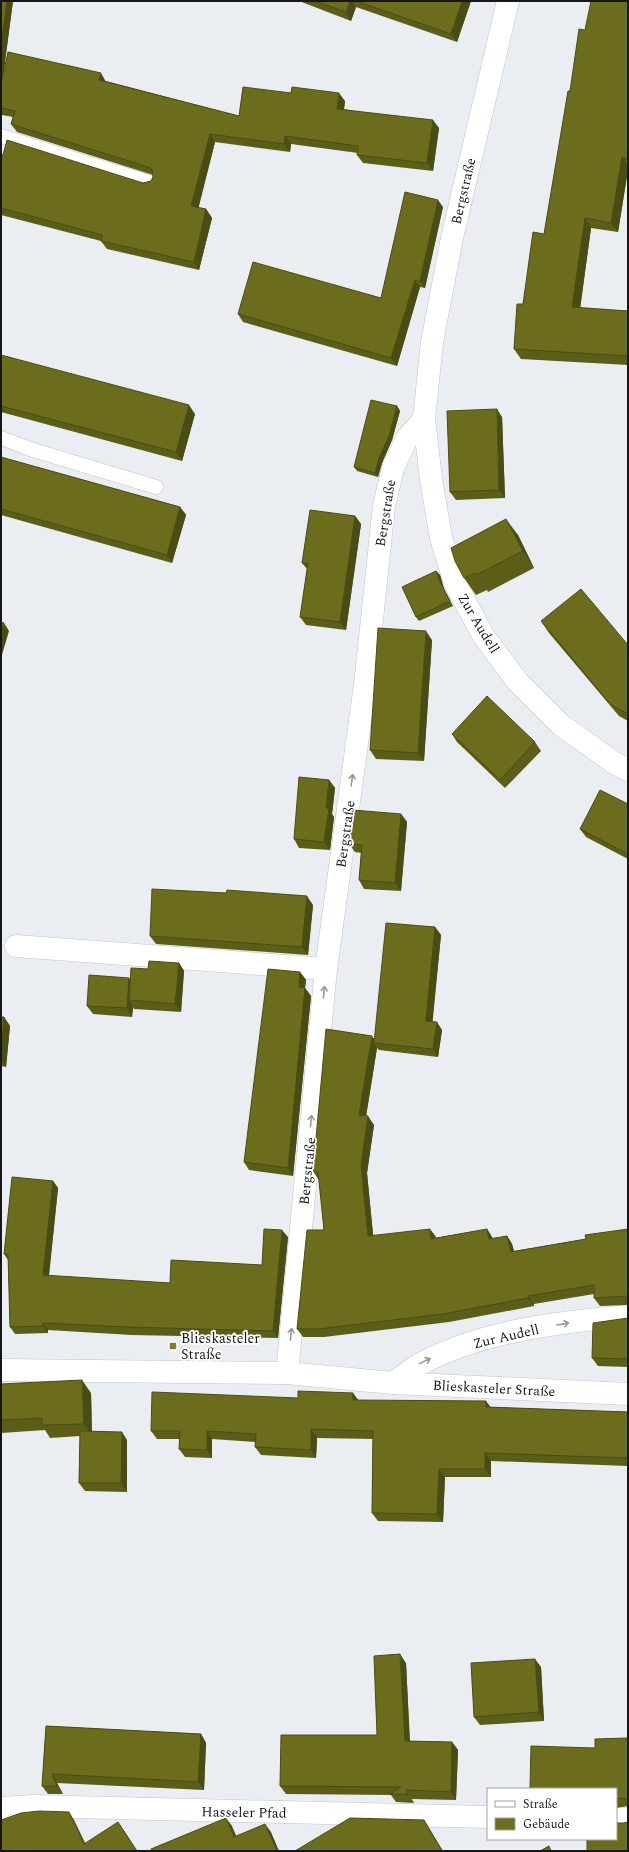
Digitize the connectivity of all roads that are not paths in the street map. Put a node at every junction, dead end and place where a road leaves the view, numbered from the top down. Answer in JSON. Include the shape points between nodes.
{"nodes":[{"id":1,"x":508,"y":1,"type":"edge"},
{"id":2,"x":1,"y":136,"type":"edge"},
{"id":3,"x":151,"y":183,"type":"edge"},
{"id":4,"x":424,"y":419,"type":"junction"},
{"id":5,"x":1,"y":438,"type":"edge"},
{"id":6,"x":156,"y":486,"type":"dead end"},
{"id":7,"x":628,"y":770,"type":"edge"},
{"id":8,"x":16,"y":946,"type":"dead end"},
{"id":9,"x":326,"y":969,"type":"junction"},
{"id":10,"x":628,"y":1316,"type":"edge"},
{"id":11,"x":1,"y":1370,"type":"edge"},
{"id":12,"x":287,"y":1373,"type":"junction"},
{"id":13,"x":393,"y":1383,"type":"junction"},
{"id":14,"x":628,"y":1394,"type":"edge"},
{"id":15,"x":1,"y":1808,"type":"edge"},
{"id":16,"x":487,"y":1817,"type":"edge"},
{"id":17,"x":617,"y":1819,"type":"edge"},
{"id":18,"x":628,"y":1819,"type":"edge"}],
"edges":[{"from":1,"to":4,"type":"street","name":"Bergstraße","via":[[452,238],[432,342]]},
{"from":2,"to":3,"type":"lane"},
{"from":4,"to":7,"type":"street","name":"Zur Audell","via":[[431,479],[442,538],[455,583],[483,635],[517,681],[561,725]]},
{"from":9,"to":4,"type":"street","name":"Bergstraße","one_way":true,"via":[[365,685],[384,506],[393,468],[407,438]]},
{"from":5,"to":6,"type":"lane"},
{"from":8,"to":9,"type":"street"},
{"from":12,"to":9,"type":"street","name":"Bergstraße","one_way":true},
{"from":13,"to":10,"type":"street","name":"Zur Audell","one_way":true,"via":[[419,1364],[440,1354],[492,1336]]},
{"from":11,"to":12,"type":"street","name":"Blieskasteler Straße"},
{"from":12,"to":13,"type":"street","name":"Blieskasteler Straße"},
{"from":13,"to":14,"type":"street","name":"Blieskasteler Straße"},
{"from":15,"to":16,"type":"street","name":"Hasseler Pfad","via":[[33,1806]]},
{"from":17,"to":18,"type":"street"}]}
